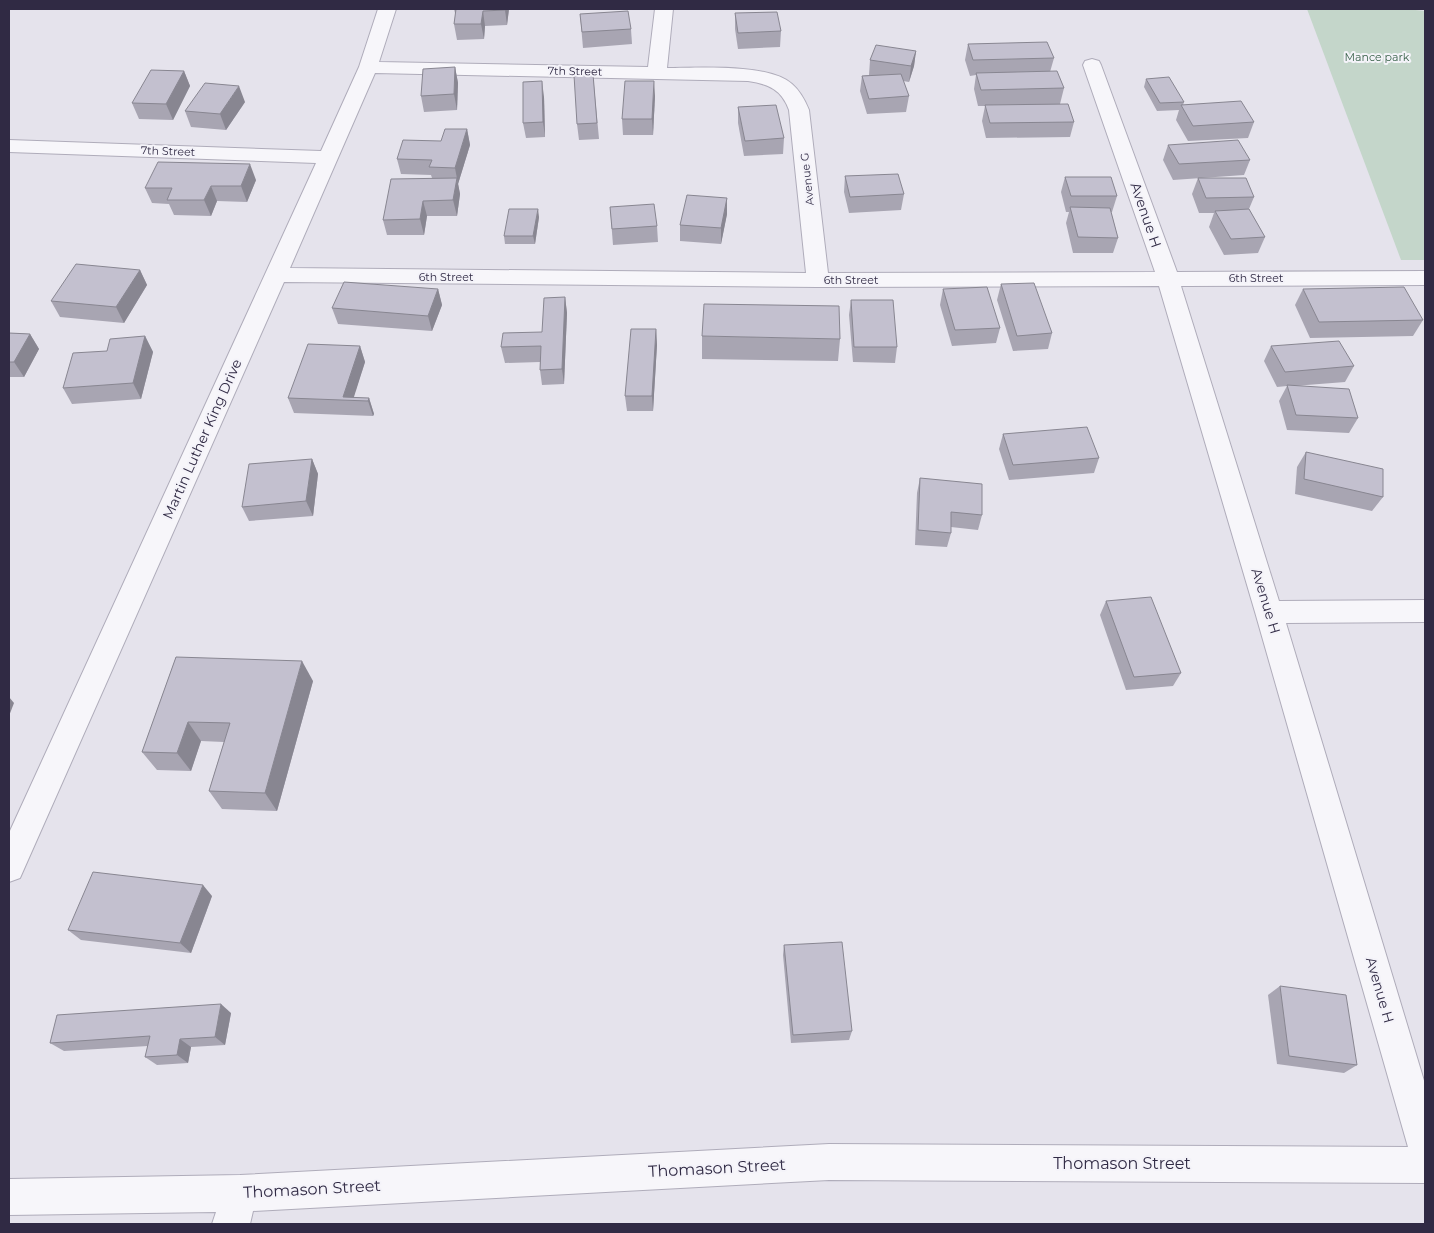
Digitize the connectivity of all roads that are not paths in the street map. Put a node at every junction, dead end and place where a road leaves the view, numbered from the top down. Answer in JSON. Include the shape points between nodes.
{"nodes":[{"id":1,"x":387,"y":9,"type":"edge"},
{"id":2,"x":664,"y":9,"type":"edge"},
{"id":3,"x":1092,"y":65,"type":"dead end"},
{"id":4,"x":368,"y":67,"type":"junction"},
{"id":5,"x":657,"y":72,"type":"junction"},
{"id":6,"x":782,"y":84,"type":"joint"},
{"id":7,"x":9,"y":146,"type":"edge"},
{"id":8,"x":327,"y":157,"type":"junction"},
{"id":9,"x":276,"y":275,"type":"junction"},
{"id":10,"x":1168,"y":278,"type":"junction"},
{"id":11,"x":1425,"y":278,"type":"edge"},
{"id":12,"x":818,"y":280,"type":"junction"},
{"id":13,"x":1425,"y":611,"type":"edge"},
{"id":14,"x":1270,"y":612,"type":"junction"},
{"id":15,"x":9,"y":867,"type":"edge"},
{"id":16,"x":1425,"y":1143,"type":"edge"},
{"id":17,"x":1425,"y":1165,"type":"edge"},
{"id":18,"x":9,"y":1197,"type":"edge"},
{"id":19,"x":235,"y":1209,"type":"edge"}],
"edges":[{"from":1,"to":4,"type":"street","name":"Martin Luther King Drive"},
{"from":2,"to":5,"type":"street"},
{"from":3,"to":10,"type":"street","name":"Avenue H"},
{"from":4,"to":5,"type":"street","name":"7th Street"},
{"from":4,"to":8,"type":"street","name":"Martin Luther King Drive"},
{"from":5,"to":6,"type":"street","name":"7th Street","via":[[748,75]]},
{"from":6,"to":12,"type":"street","name":"Avenue G","via":[[795,97],[799,110]]},
{"from":7,"to":8,"type":"street","name":"7th Street"},
{"from":8,"to":9,"type":"street","name":"Martin Luther King Drive"},
{"from":9,"to":12,"type":"street","name":"6th Street"},
{"from":9,"to":15,"type":"street","name":"Martin Luther King Drive"},
{"from":10,"to":11,"type":"street","name":"6th Street"},
{"from":10,"to":12,"type":"street","name":"6th Street"},
{"from":10,"to":14,"type":"street","name":"Avenue H"},
{"from":13,"to":14,"type":"street"},
{"from":14,"to":16,"type":"street","name":"Avenue H"},
{"from":17,"to":19,"type":"street","name":"Thomason Street","via":[[829,1162]]},
{"from":18,"to":19,"type":"street","name":"Thomason Street"}]}
